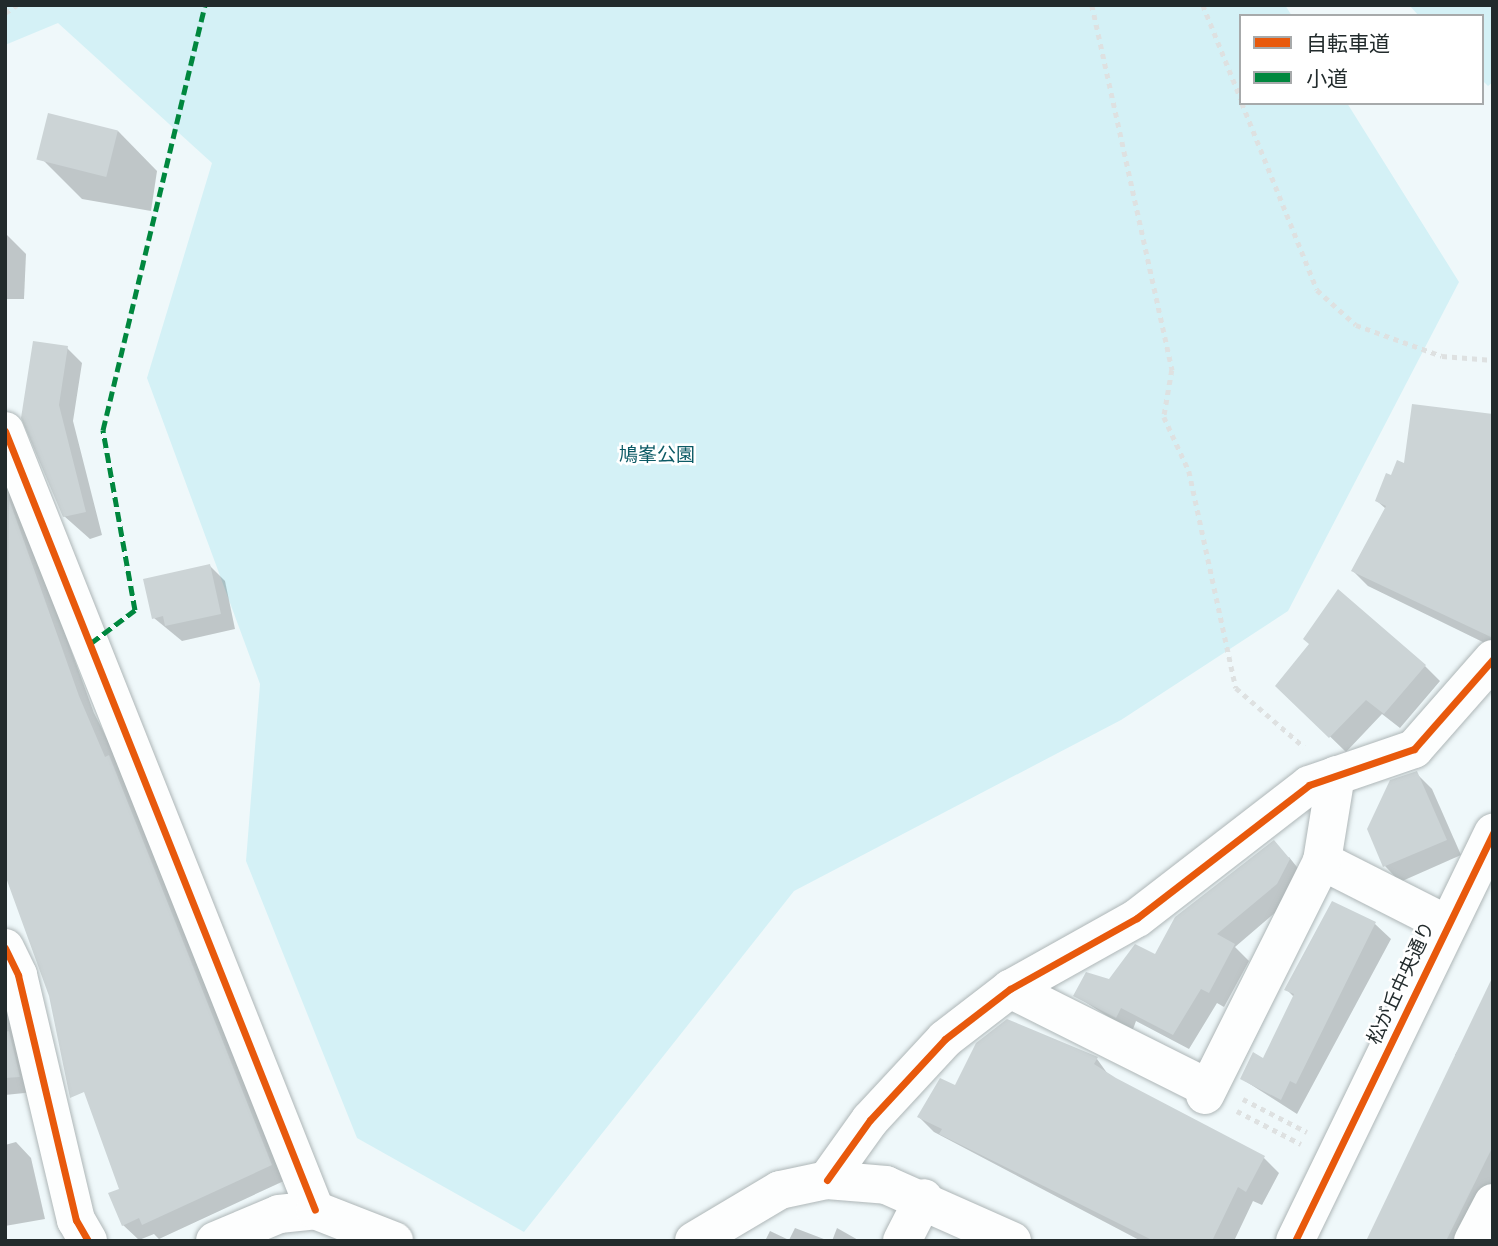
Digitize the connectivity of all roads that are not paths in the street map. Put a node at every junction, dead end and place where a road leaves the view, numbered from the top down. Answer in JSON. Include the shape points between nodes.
{"nodes":[{"id":1,"x":8,"y":445,"type":"edge"},
{"id":2,"x":1493,"y":659,"type":"edge"},
{"id":3,"x":1336,"y":775,"type":"junction"},
{"id":4,"x":1493,"y":833,"type":"edge"},
{"id":5,"x":1322,"y":862,"type":"junction"},
{"id":6,"x":1446,"y":924,"type":"junction"},
{"id":7,"x":5,"y":948,"type":"edge"},
{"id":8,"x":1010,"y":989,"type":"junction"},
{"id":9,"x":827,"y":1180,"type":"junction"},
{"id":10,"x":924,"y":1198,"type":"junction"},
{"id":11,"x":1493,"y":1203,"type":"edge"},
{"id":12,"x":315,"y":1210,"type":"junction"},
{"id":13,"x":88,"y":1241,"type":"edge"},
{"id":14,"x":215,"y":1241,"type":"edge"},
{"id":15,"x":394,"y":1241,"type":"edge"},
{"id":16,"x":694,"y":1241,"type":"edge"},
{"id":17,"x":902,"y":1241,"type":"edge"},
{"id":18,"x":1012,"y":1241,"type":"edge"},
{"id":19,"x":1296,"y":1241,"type":"edge"},
{"id":20,"x":1473,"y":1241,"type":"edge"}],
"edges":[{"from":1,"to":12,"type":"street"},
{"from":2,"to":3,"type":"street","via":[[1414,749]]},
{"from":3,"to":5,"type":"street"},
{"from":3,"to":8,"type":"street","via":[[1287,801],[1137,918]]},
{"from":4,"to":6,"type":"street","name":"松が丘中央通り"},
{"from":5,"to":6,"type":"street"},
{"from":5,"to":8,"type":"street","via":[[1208,1088]]},
{"from":6,"to":19,"type":"street","name":"松が丘中央通り","via":[[1319,1143]]},
{"from":7,"to":13,"type":"street","via":[[18,975],[76,1220]]},
{"from":8,"to":9,"type":"street","via":[[945,1039],[863,1129]]},
{"from":9,"to":10,"type":"street","via":[[886,1185]]},
{"from":9,"to":16,"type":"street","via":[[780,1190]]},
{"from":10,"to":17,"type":"street"},
{"from":10,"to":18,"type":"street"},
{"from":11,"to":20,"type":"street"},
{"from":12,"to":14,"type":"street","via":[[279,1214]]},
{"from":12,"to":15,"type":"street"}]}
